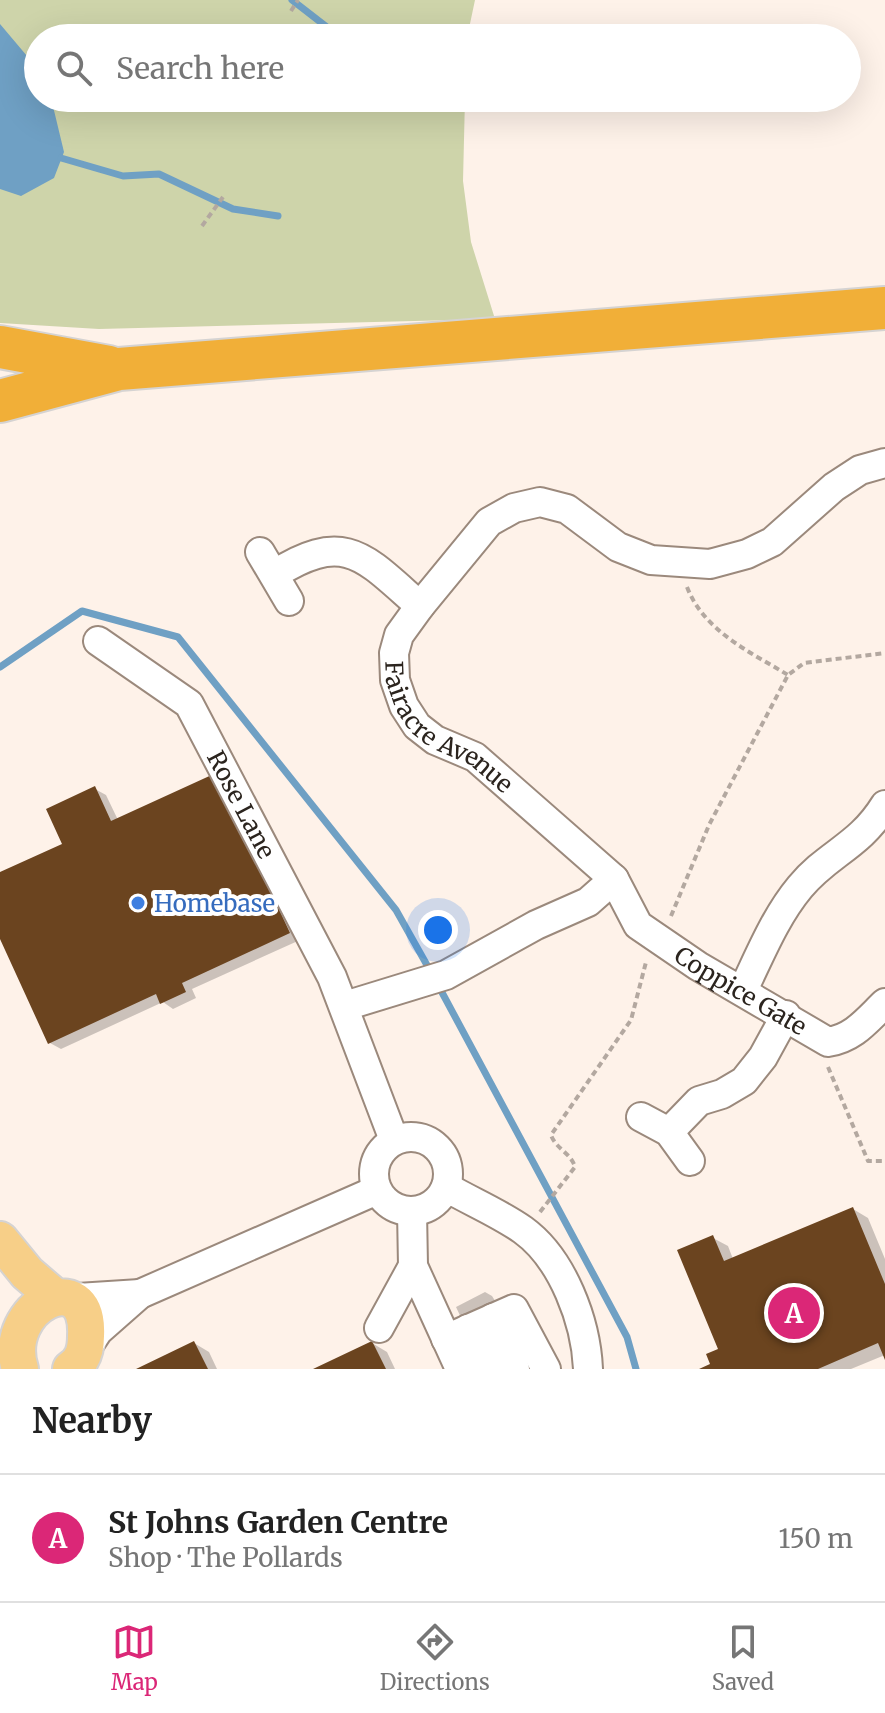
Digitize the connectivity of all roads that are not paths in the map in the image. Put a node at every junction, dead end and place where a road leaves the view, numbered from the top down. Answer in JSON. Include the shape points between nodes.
{"nodes":[{"id":1,"x":885,"y":308,"type":"edge"},
{"id":2,"x":0,"y":347,"type":"edge"},
{"id":3,"x":119,"y":369,"type":"junction"},
{"id":4,"x":0,"y":401,"type":"edge"},
{"id":5,"x":885,"y":463,"type":"edge"},
{"id":6,"x":289,"y":601,"type":"dead end"},
{"id":7,"x":420,"y":606,"type":"junction"},
{"id":8,"x":98,"y":641,"type":"dead end"},
{"id":9,"x":885,"y":805,"type":"edge"},
{"id":10,"x":614,"y":879,"type":"junction"},
{"id":11,"x":743,"y":990,"type":"junction"},
{"id":12,"x":885,"y":1003,"type":"edge"},
{"id":13,"x":345,"y":1006,"type":"junction"},
{"id":14,"x":786,"y":1015,"type":"junction"},
{"id":15,"x":641,"y":1117,"type":"dead end"},
{"id":16,"x":669,"y":1132,"type":"junction"},
{"id":17,"x":394,"y":1140,"type":"junction"},
{"id":18,"x":690,"y":1161,"type":"dead end"},
{"id":19,"x":446,"y":1187,"type":"junction"},
{"id":20,"x":377,"y":1190,"type":"junction"},
{"id":21,"x":412,"y":1211,"type":"junction"},
{"id":22,"x":0,"y":1242,"type":"edge"},
{"id":23,"x":413,"y":1266,"type":"junction"},
{"id":24,"x":140,"y":1294,"type":"junction"},
{"id":25,"x":59,"y":1298,"type":"junction"},
{"id":26,"x":6,"y":1327,"type":"edge"},
{"id":27,"x":379,"y":1328,"type":"dead end"},
{"id":28,"x":469,"y":1329,"type":"junction"},
{"id":29,"x":80,"y":1362,"type":"edge"},
{"id":30,"x":20,"y":1369,"type":"edge"},
{"id":31,"x":460,"y":1369,"type":"edge"},
{"id":32,"x":487,"y":1369,"type":"edge"},
{"id":33,"x":515,"y":1369,"type":"edge"},
{"id":34,"x":546,"y":1369,"type":"edge"},
{"id":35,"x":588,"y":1369,"type":"edge"}],
"edges":[{"from":1,"to":3,"type":"highway"},
{"from":2,"to":3,"type":"highway"},
{"from":3,"to":4,"type":"highway"},
{"from":5,"to":7,"type":"street","name":"Fairacre Avenue","via":[[860,470],[760,548],[710,564],[651,560],[618,547],[567,509],[540,502],[514,508],[489,522]]},
{"from":6,"to":7,"type":"street","via":[[268,563],[351,551]]},
{"from":7,"to":10,"type":"street","name":"Fairacre Avenue","via":[[399,635],[394,653],[395,680],[417,726],[475,757]]},
{"from":8,"to":13,"type":"street","name":"Rose Lane","via":[[189,704]]},
{"from":9,"to":11,"type":"street","via":[[857,841],[801,885]]},
{"from":10,"to":11,"type":"street","name":"Coppice Gate","via":[[638,925]]},
{"from":10,"to":13,"type":"street","via":[[588,902],[446,975]]},
{"from":11,"to":14,"type":"street","name":"Coppice Gate"},
{"from":12,"to":14,"type":"street","name":"Coppice Gate","via":[[861,1028],[828,1042]]},
{"from":13,"to":17,"type":"street","name":"Rose Lane"},
{"from":14,"to":16,"type":"street","via":[[744,1081],[699,1101]]},
{"from":15,"to":16,"type":"street"},
{"from":16,"to":18,"type":"street"},
{"from":17,"to":19,"type":"street","via":[[418,1137],[442,1152]]},
{"from":17,"to":20,"type":"street","via":[[377,1158]]},
{"from":19,"to":21,"type":"street","via":[[438,1200]]},
{"from":19,"to":35,"type":"street","via":[[526,1233],[555,1265],[573,1300]]},
{"from":20,"to":21,"type":"street","via":[[389,1204]]},
{"from":20,"to":24,"type":"street"},
{"from":21,"to":23,"type":"street"},
{"from":22,"to":25,"type":"main road"},
{"from":22,"to":26,"type":"main road"},
{"from":23,"to":27,"type":"street"},
{"from":23,"to":28,"type":"street"},
{"from":24,"to":25,"type":"street"},
{"from":24,"to":29,"type":"street","via":[[98,1331]]},
{"from":25,"to":26,"type":"main road","via":[[31,1298]]},
{"from":25,"to":29,"type":"main road","via":[[78,1311],[87,1330]]},
{"from":26,"to":30,"type":"main road","via":[[12,1361]]},
{"from":28,"to":31,"type":"street"},
{"from":28,"to":32,"type":"street"},
{"from":28,"to":33,"type":"street"},
{"from":28,"to":34,"type":"street","via":[[514,1309]]}]}
